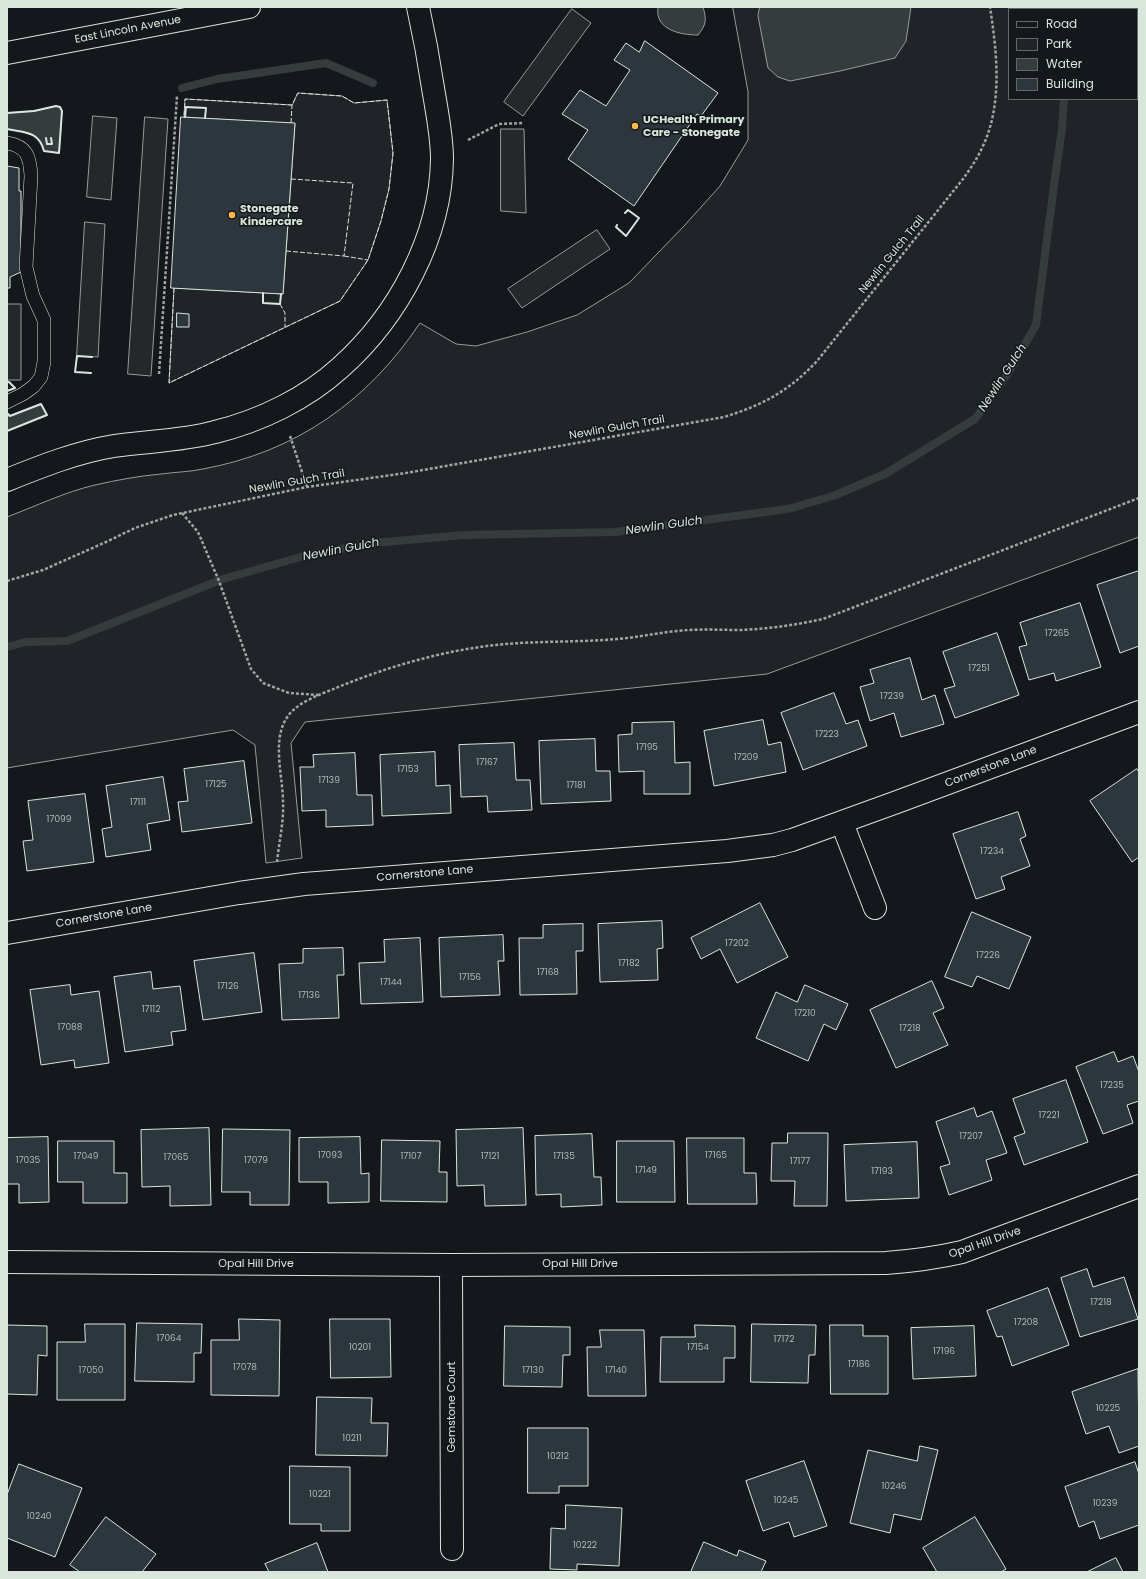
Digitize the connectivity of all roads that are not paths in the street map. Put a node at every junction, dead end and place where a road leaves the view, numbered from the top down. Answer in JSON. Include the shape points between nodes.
{"nodes":[{"id":1,"x":249,"y":7,"type":"edge"},
{"id":2,"x":418,"y":7,"type":"edge"},
{"id":3,"x":7,"y":53,"type":"edge"},
{"id":4,"x":7,"y":143,"type":"edge"},
{"id":5,"x":7,"y":402,"type":"edge"},
{"id":6,"x":7,"y":480,"type":"edge"},
{"id":7,"x":1139,"y":712,"type":"edge"},
{"id":8,"x":842,"y":823,"type":"junction"},
{"id":9,"x":875,"y":908,"type":"dead end"},
{"id":10,"x":7,"y":933,"type":"edge"},
{"id":11,"x":1139,"y":1186,"type":"edge"},
{"id":12,"x":7,"y":1262,"type":"edge"},
{"id":13,"x":451,"y":1265,"type":"junction"},
{"id":14,"x":452,"y":1549,"type":"dead end"}],
"edges":[{"from":1,"to":3,"type":"street","name":"East Lincoln Avenue"},
{"from":2,"to":6,"type":"street","via":[[440,130],[442,160],[438,197],[431,225],[398,300],[359,350],[340,368],[301,397],[237,426],[214,433],[114,446],[88,452],[63,458]]},
{"from":4,"to":5,"type":"lane","via":[[18,145],[26,153],[30,166],[26,267],[33,296],[44,320],[44,362],[41,378],[34,386]]},
{"from":7,"to":8,"type":"street","name":"Cornerstone Lane"},
{"from":8,"to":9,"type":"street"},
{"from":8,"to":10,"type":"street","name":"Cornerstone Lane","via":[[773,845],[274,888]]},
{"from":11,"to":13,"type":"street","name":"Opal Hill Drive","via":[[962,1252],[911,1261]]},
{"from":12,"to":13,"type":"street","name":"Opal Hill Drive"},
{"from":13,"to":14,"type":"street","name":"Gemstone Court"}]}
